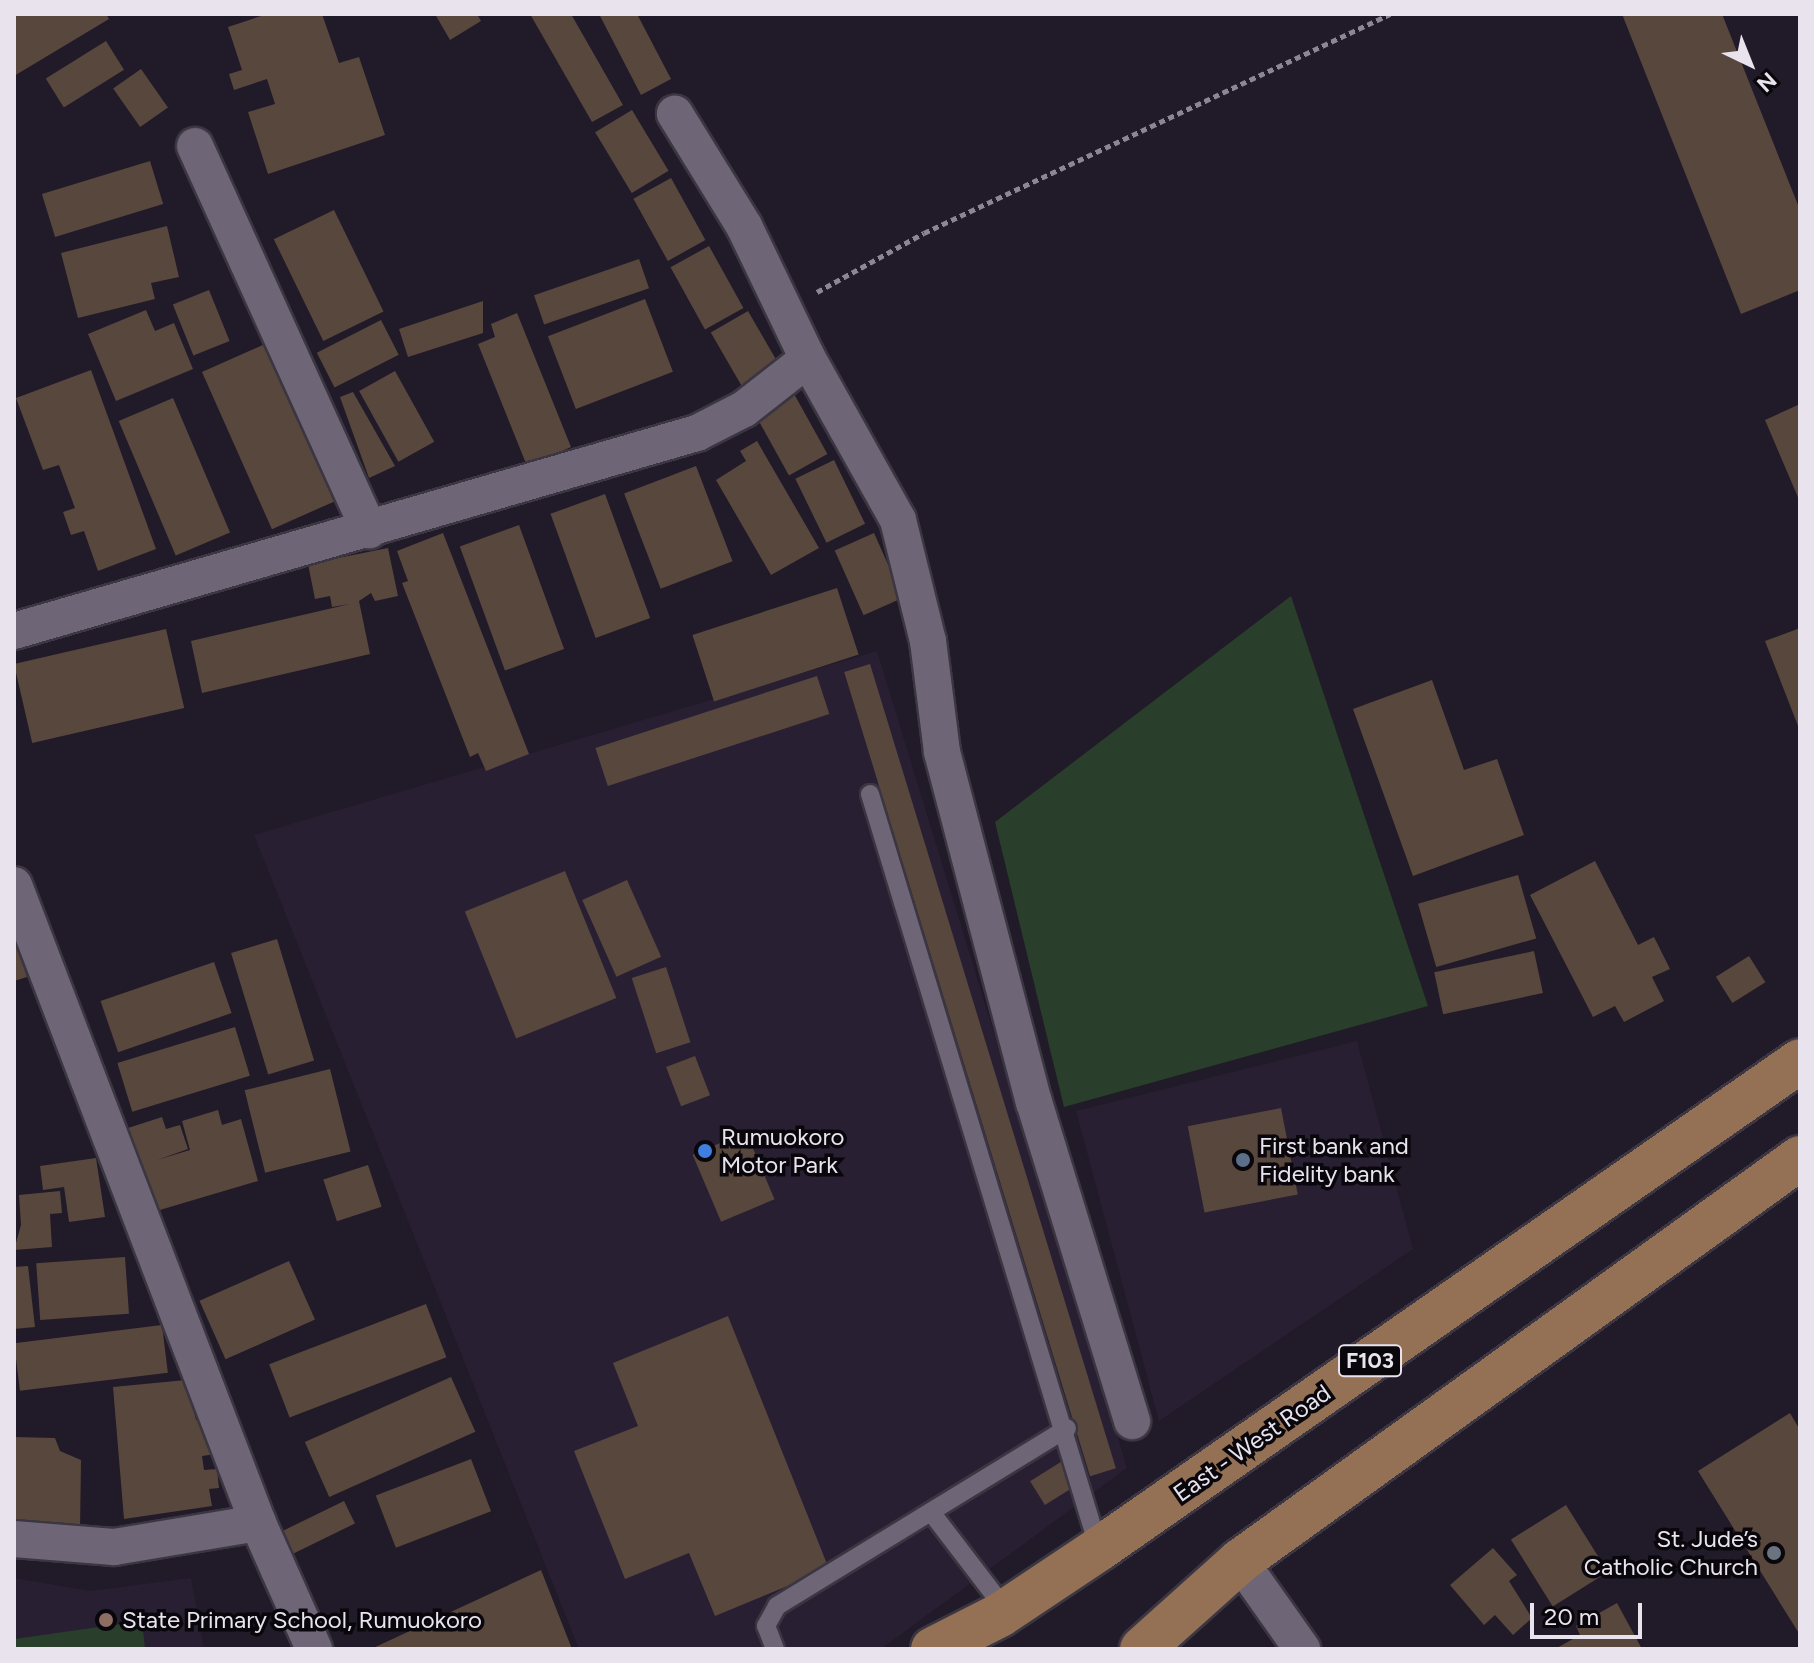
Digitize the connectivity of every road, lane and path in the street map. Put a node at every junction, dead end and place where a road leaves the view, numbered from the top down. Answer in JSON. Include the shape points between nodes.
{"nodes":[{"id":1,"x":1390,"y":14,"type":"edge"},
{"id":2,"x":675,"y":114,"type":"dead end"},
{"id":3,"x":195,"y":146,"type":"dead end"},
{"id":4,"x":784,"y":310,"type":"junction"},
{"id":5,"x":808,"y":359,"type":"junction"},
{"id":6,"x":369,"y":530,"type":"junction"},
{"id":7,"x":14,"y":631,"type":"edge"},
{"id":8,"x":870,"y":794,"type":"dead end"},
{"id":9,"x":14,"y":885,"type":"edge"},
{"id":10,"x":1800,"y":1061,"type":"edge"},
{"id":11,"x":1800,"y":1158,"type":"edge"},
{"id":12,"x":1132,"y":1421,"type":"dead end"},
{"id":13,"x":1067,"y":1428,"type":"junction"},
{"id":14,"x":931,"y":1512,"type":"junction"},
{"id":15,"x":258,"y":1523,"type":"junction"},
{"id":16,"x":14,"y":1539,"type":"edge"},
{"id":17,"x":1099,"y":1549,"type":"junction"},
{"id":18,"x":1240,"y":1561,"type":"junction"},
{"id":19,"x":1003,"y":1613,"type":"junction"},
{"id":20,"x":314,"y":1649,"type":"edge"},
{"id":21,"x":775,"y":1649,"type":"edge"},
{"id":22,"x":933,"y":1649,"type":"edge"},
{"id":23,"x":974,"y":1649,"type":"edge"},
{"id":24,"x":1142,"y":1649,"type":"edge"},
{"id":25,"x":1302,"y":1649,"type":"edge"}],
"edges":[{"from":1,"to":4,"type":"path","via":[[924,233]]},
{"from":2,"to":4,"type":"street","via":[[744,226]]},
{"from":3,"to":6,"type":"street"},
{"from":4,"to":5,"type":"street"},
{"from":5,"to":6,"type":"street","via":[[744,409],[697,433]]},
{"from":5,"to":12,"type":"street","via":[[898,520],[928,641],[942,752],[1034,1102]]},
{"from":6,"to":7,"type":"street"},
{"from":8,"to":13,"type":"lane"},
{"from":9,"to":15,"type":"street"},
{"from":10,"to":17,"type":"main road","name":"East - West Road","number":"F103"},
{"from":11,"to":18,"type":"main road"},
{"from":13,"to":14,"type":"lane"},
{"from":13,"to":17,"type":"lane"},
{"from":14,"to":19,"type":"lane"},
{"from":14,"to":21,"type":"lane","via":[[777,1606],[766,1626]]},
{"from":15,"to":16,"type":"street","via":[[114,1547]]},
{"from":15,"to":20,"type":"street"},
{"from":17,"to":19,"type":"main road","name":"East - West Road","number":"F103"},
{"from":18,"to":24,"type":"main road"},
{"from":18,"to":25,"type":"street"},
{"from":19,"to":22,"type":"main road","name":"East - West Road","number":"F103"},
{"from":19,"to":23,"type":"main road"}]}
